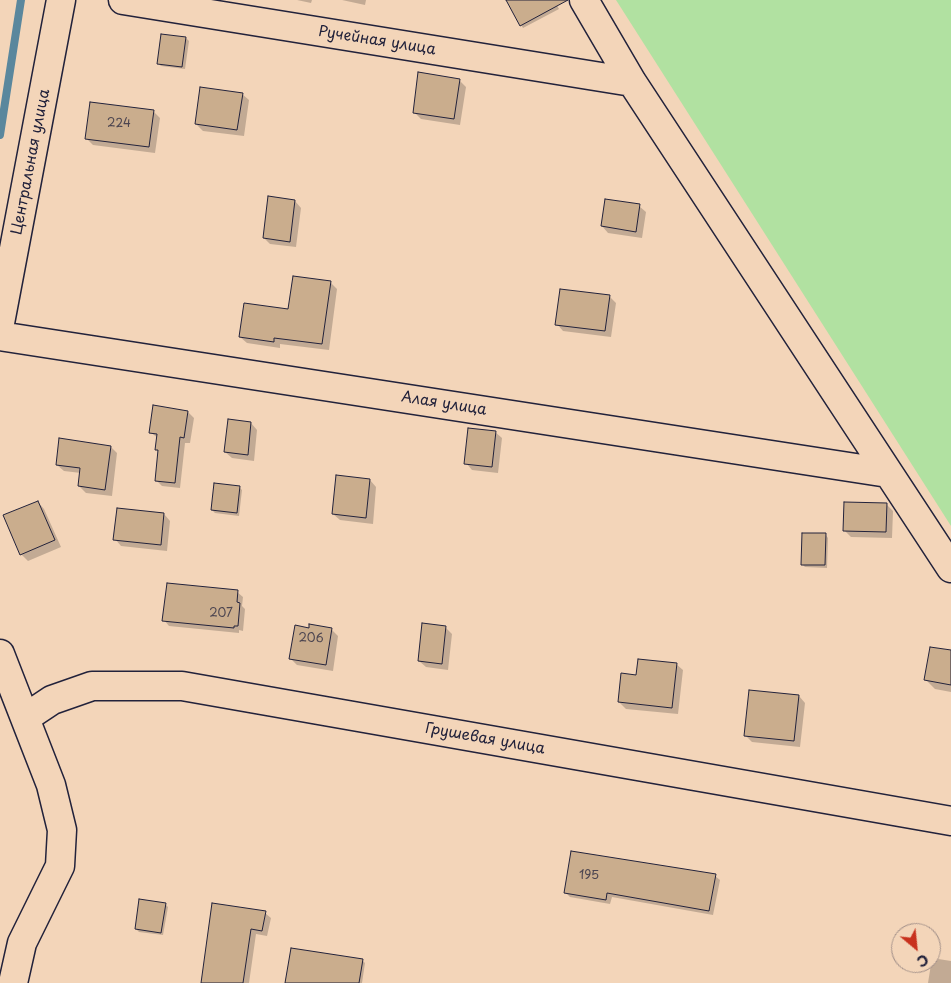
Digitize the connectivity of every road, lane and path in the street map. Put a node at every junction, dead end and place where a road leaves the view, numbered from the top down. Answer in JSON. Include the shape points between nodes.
{"nodes":[{"id":1,"x":61,"y":0,"type":"edge"},
{"id":2,"x":122,"y":0,"type":"edge"},
{"id":3,"x":584,"y":0,"type":"edge"},
{"id":4,"x":632,"y":82,"type":"junction"},
{"id":5,"x":0,"y":323,"type":"edge"},
{"id":6,"x":0,"y":336,"type":"edge"},
{"id":7,"x":888,"y":473,"type":"junction"},
{"id":8,"x":951,"y":568,"type":"edge"},
{"id":9,"x":0,"y":654,"type":"edge"},
{"id":10,"x":25,"y":718,"type":"junction"},
{"id":11,"x":951,"y":821,"type":"edge"},
{"id":12,"x":13,"y":983,"type":"edge"}],
"edges":[{"from":1,"to":5,"type":"street","name":"Центральная улица"},
{"from":2,"to":4,"type":"street","name":"Ручейная улица"},
{"from":3,"to":4,"type":"street"},
{"from":4,"to":7,"type":"street"},
{"from":6,"to":7,"type":"street","name":"Алая улица"},
{"from":7,"to":8,"type":"street"},
{"from":9,"to":10,"type":"street"},
{"from":10,"to":11,"type":"street","name":"Грушевая улица","via":[[52,700],[92,686],[182,686]]},
{"from":10,"to":12,"type":"street","via":[[51,785],[62,830],[60,866],[22,943]]}]}
